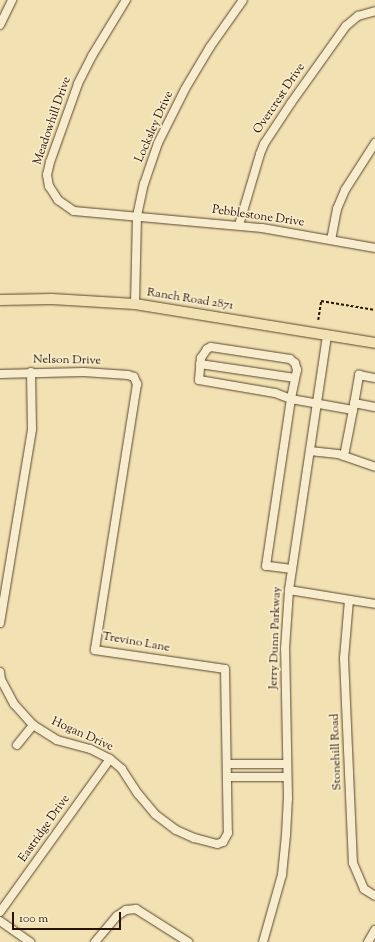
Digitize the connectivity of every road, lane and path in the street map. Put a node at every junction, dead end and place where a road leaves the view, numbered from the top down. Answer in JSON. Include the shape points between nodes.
{"nodes":[{"id":1,"x":12,"y":0,"type":"edge"},
{"id":2,"x":126,"y":0,"type":"edge"},
{"id":3,"x":243,"y":0,"type":"edge"},
{"id":4,"x":375,"y":11,"type":"edge"},
{"id":5,"x":0,"y":25,"type":"edge"},
{"id":6,"x":375,"y":143,"type":"edge"},
{"id":7,"x":137,"y":216,"type":"junction"},
{"id":8,"x":239,"y":225,"type":"junction"},
{"id":9,"x":331,"y":240,"type":"junction"},
{"id":10,"x":375,"y":248,"type":"edge"},
{"id":11,"x":0,"y":300,"type":"edge"},
{"id":12,"x":135,"y":304,"type":"junction"},
{"id":13,"x":375,"y":310,"type":"edge"},
{"id":14,"x":318,"y":320,"type":"dead end"},
{"id":15,"x":327,"y":335,"type":"junction"},
{"id":16,"x":375,"y":343,"type":"edge"},
{"id":17,"x":200,"y":364,"type":"junction"},
{"id":18,"x":31,"y":372,"type":"junction"},
{"id":19,"x":0,"y":374,"type":"edge"},
{"id":20,"x":134,"y":377,"type":"joint"},
{"id":21,"x":295,"y":378,"type":"junction"},
{"id":22,"x":375,"y":378,"type":"edge"},
{"id":23,"x":290,"y":399,"type":"junction"},
{"id":24,"x":317,"y":404,"type":"junction"},
{"id":25,"x":353,"y":407,"type":"junction"},
{"id":26,"x":375,"y":407,"type":"edge"},
{"id":27,"x":310,"y":451,"type":"junction"},
{"id":28,"x":344,"y":456,"type":"junction"},
{"id":29,"x":375,"y":467,"type":"edge"},
{"id":30,"x":292,"y":569,"type":"junction"},
{"id":31,"x":288,"y":590,"type":"junction"},
{"id":32,"x":349,"y":600,"type":"junction"},
{"id":33,"x":375,"y":604,"type":"edge"},
{"id":34,"x":0,"y":623,"type":"edge"},
{"id":35,"x":0,"y":672,"type":"edge"},
{"id":36,"x":33,"y":725,"type":"junction"},
{"id":37,"x":17,"y":745,"type":"dead end"},
{"id":38,"x":110,"y":759,"type":"junction"},
{"id":39,"x":227,"y":764,"type":"junction"},
{"id":40,"x":287,"y":764,"type":"junction"},
{"id":41,"x":227,"y":777,"type":"junction"},
{"id":42,"x":287,"y":777,"type":"junction"},
{"id":43,"x":224,"y":842,"type":"joint"},
{"id":44,"x":375,"y":896,"type":"edge"},
{"id":45,"x":0,"y":912,"type":"edge"},
{"id":46,"x":0,"y":921,"type":"edge"},
{"id":47,"x":375,"y":930,"type":"edge"},
{"id":48,"x":30,"y":942,"type":"edge"},
{"id":49,"x":95,"y":942,"type":"edge"},
{"id":50,"x":188,"y":942,"type":"edge"},
{"id":51,"x":263,"y":942,"type":"edge"},
{"id":52,"x":368,"y":942,"type":"edge"}],
"edges":[{"from":1,"to":5,"type":"street"},
{"from":2,"to":7,"type":"street","name":"Meadowhill Drive","via":[[78,84],[47,174],[49,186],[58,200],[74,211]]},
{"from":3,"to":7,"type":"street","name":"Locksley Drive","via":[[184,89],[158,142],[144,184]]},
{"from":4,"to":8,"type":"street","name":"Overcrest Drive","via":[[358,16],[346,26],[264,144]]},
{"from":6,"to":9,"type":"street","via":[[344,190]]},
{"from":7,"to":8,"type":"street","name":"Pebblestone Drive"},
{"from":7,"to":12,"type":"street","name":"Locksley Drive"},
{"from":8,"to":9,"type":"street","name":"Pebblestone Drive"},
{"from":9,"to":10,"type":"street","name":"Pebblestone Drive"},
{"from":11,"to":12,"type":"main road","name":"Ranch Road 2871","via":[[52,299]]},
{"from":12,"to":15,"type":"main road","name":"Ranch Road 2871"},
{"from":13,"to":14,"type":"path","via":[[321,301]]},
{"from":15,"to":16,"type":"main road","name":"Ranch Road 2871"},
{"from":15,"to":24,"type":"street","name":"Jerry Dunn Parkway"},
{"from":17,"to":21,"type":"street"},
{"from":17,"to":21,"type":"street","via":[[207,349],[222,348],[290,359],[295,363],[297,370]]},
{"from":17,"to":23,"type":"street","via":[[199,380],[275,393]]},
{"from":18,"to":19,"type":"street","name":"Nelson Drive"},
{"from":18,"to":20,"type":"street","name":"Nelson Drive","via":[[84,372]]},
{"from":18,"to":34,"type":"street","via":[[32,429]]},
{"from":20,"to":39,"type":"street","name":"Trevino Lane","via":[[137,384],[95,650],[225,669]]},
{"from":21,"to":23,"type":"street"},
{"from":22,"to":25,"type":"street","via":[[359,375]]},
{"from":23,"to":24,"type":"street"},
{"from":23,"to":30,"type":"street","via":[[266,566]]},
{"from":24,"to":25,"type":"street"},
{"from":24,"to":27,"type":"street","name":"Jerry Dunn Parkway"},
{"from":25,"to":26,"type":"street"},
{"from":25,"to":28,"type":"street"},
{"from":27,"to":28,"type":"street"},
{"from":27,"to":30,"type":"street","name":"Jerry Dunn Parkway"},
{"from":28,"to":29,"type":"street"},
{"from":30,"to":31,"type":"street","name":"Jerry Dunn Parkway"},
{"from":31,"to":32,"type":"street"},
{"from":31,"to":40,"type":"street","name":"Jerry Dunn Parkway","via":[[285,649]]},
{"from":32,"to":33,"type":"street"},
{"from":32,"to":44,"type":"street","name":"Stonehill Road","via":[[344,658],[353,863],[364,888]]},
{"from":35,"to":36,"type":"street","name":"Hogan Drive","via":[[14,704]]},
{"from":36,"to":37,"type":"street"},
{"from":36,"to":38,"type":"street","name":"Hogan Drive","via":[[57,740],[90,749]]},
{"from":38,"to":43,"type":"street","name":"Hogan Drive","via":[[122,769],[155,814],[176,830],[217,844]]},
{"from":38,"to":45,"type":"street","name":"Eastridge Drive"},
{"from":39,"to":40,"type":"street"},
{"from":39,"to":41,"type":"street","name":"Trevino Lane"},
{"from":40,"to":42,"type":"street","name":"Jerry Dunn Parkway"},
{"from":41,"to":42,"type":"street"},
{"from":41,"to":43,"type":"street","name":"Trevino Lane","via":[[228,833]]},
{"from":42,"to":51,"type":"street","name":"Jerry Dunn Parkway","via":[[282,875]]},
{"from":46,"to":48,"type":"street"},
{"from":47,"to":52,"type":"street"},
{"from":49,"to":50,"type":"street","via":[[117,916],[126,910],[136,909]]}]}
